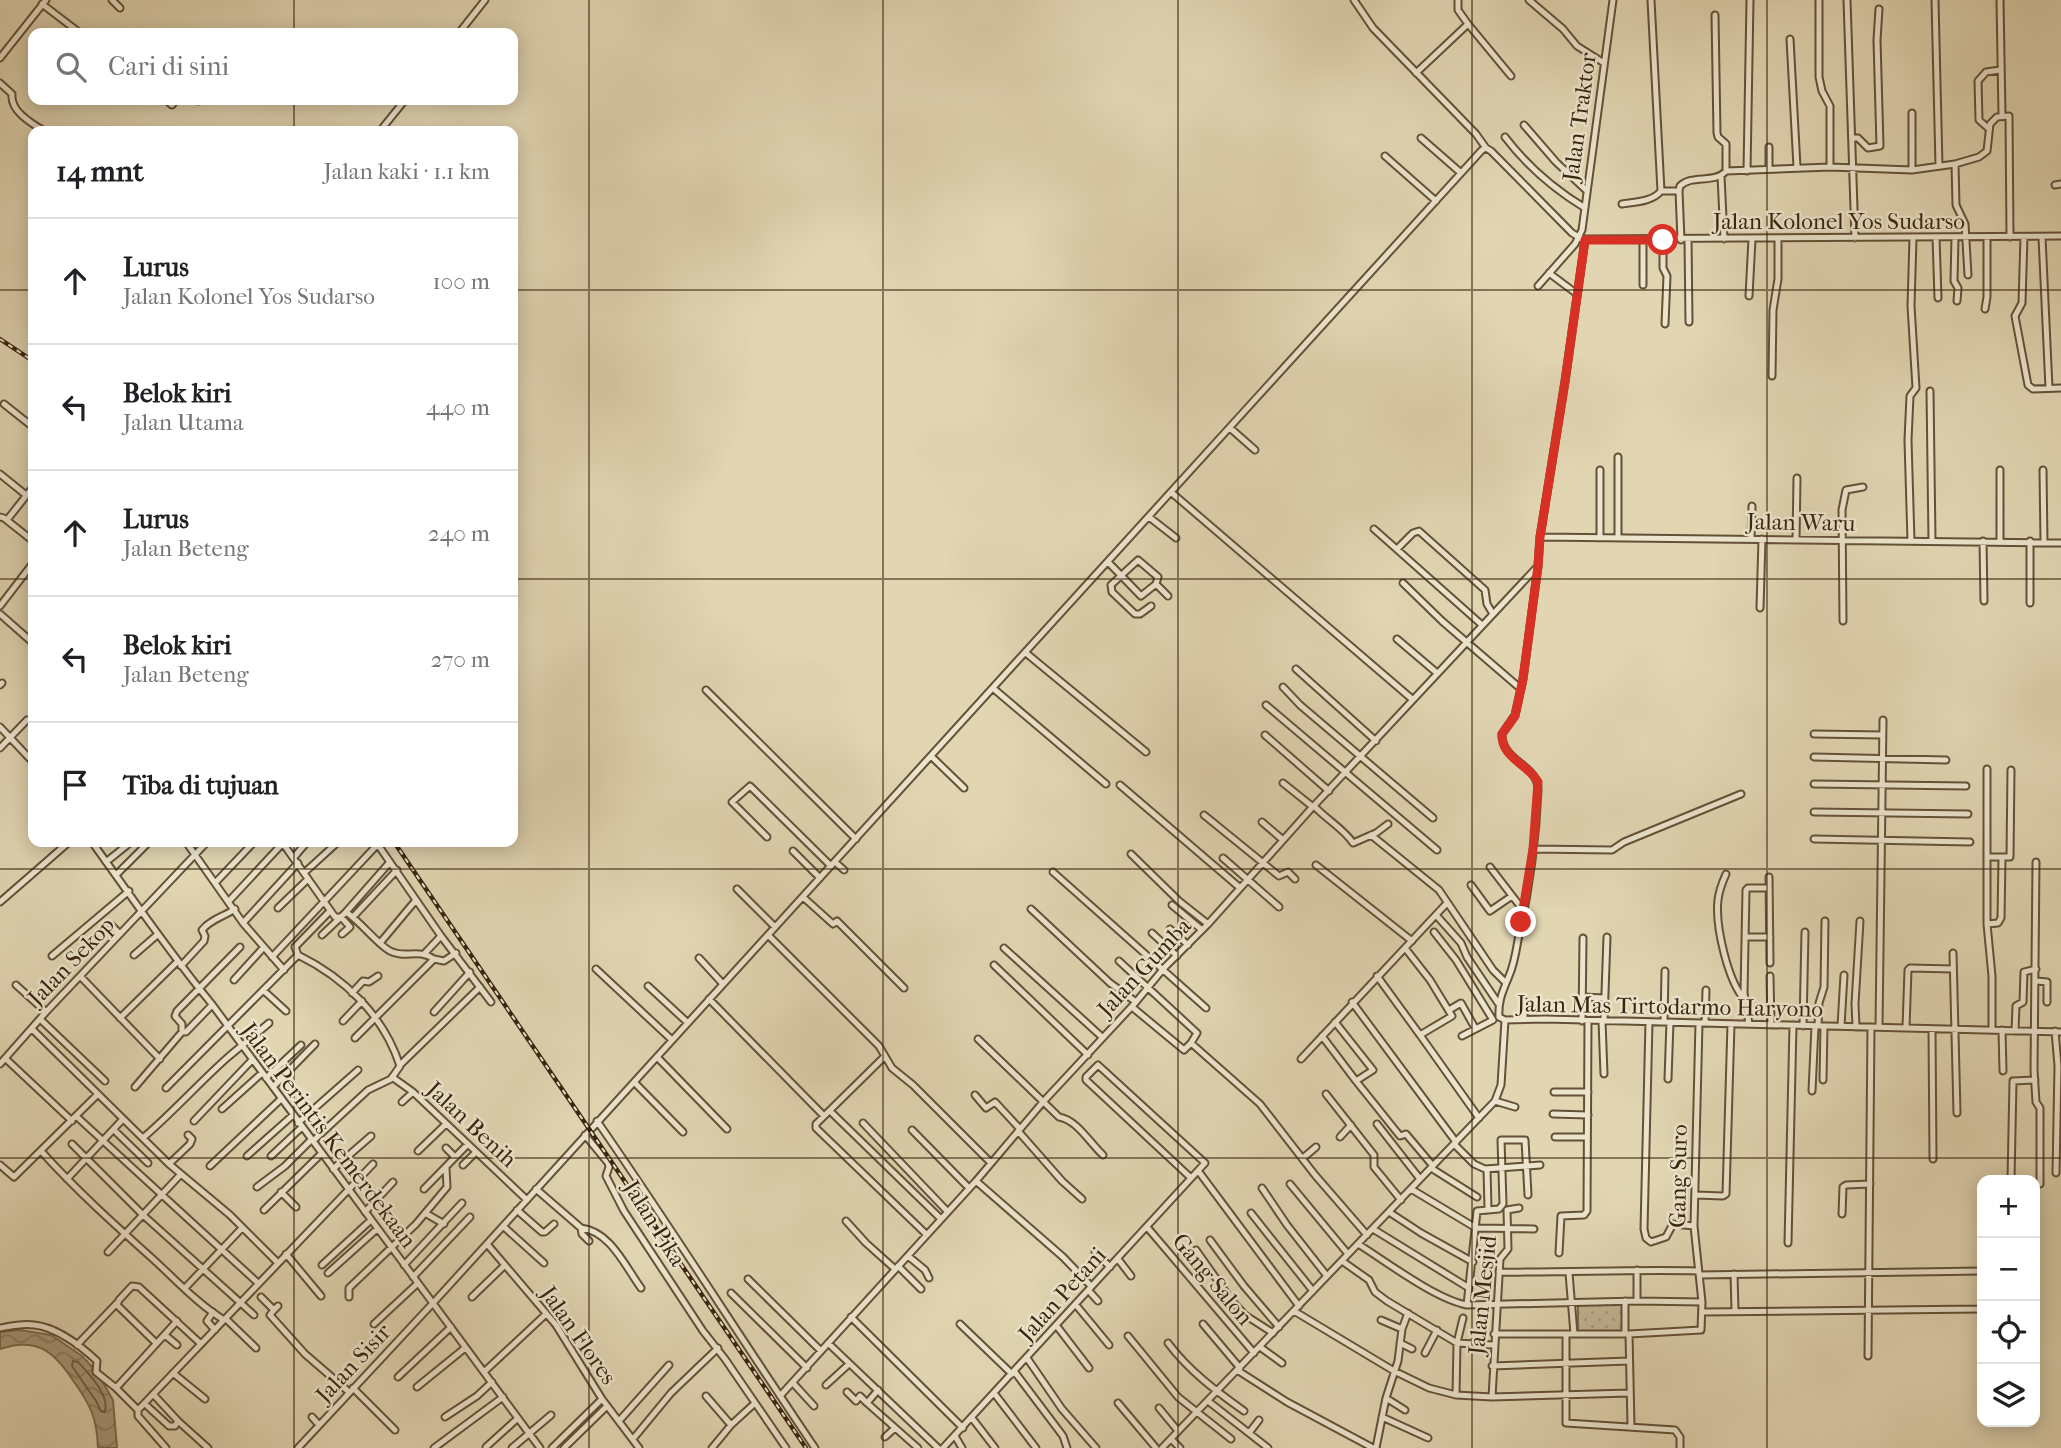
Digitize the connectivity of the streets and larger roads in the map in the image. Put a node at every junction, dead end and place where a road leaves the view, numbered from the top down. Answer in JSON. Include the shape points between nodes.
{"nodes":[{"id":1,"x":112,"y":0,"type":"edge"},
{"id":2,"x":485,"y":0,"type":"edge"},
{"id":3,"x":1354,"y":0,"type":"edge"},
{"id":4,"x":1458,"y":0,"type":"edge"},
{"id":5,"x":1529,"y":0,"type":"edge"},
{"id":6,"x":1613,"y":0,"type":"edge"},
{"id":7,"x":1651,"y":0,"type":"edge"},
{"id":8,"x":1750,"y":0,"type":"edge"},
{"id":9,"x":1819,"y":0,"type":"edge"},
{"id":10,"x":1847,"y":0,"type":"edge"},
{"id":11,"x":1935,"y":0,"type":"edge"},
{"id":12,"x":2000,"y":0,"type":"edge"},
{"id":13,"x":44,"y":2,"type":"edge"},
{"id":14,"x":120,"y":8,"type":"dead end"},
{"id":15,"x":1880,"y":9,"type":"dead end"},
{"id":16,"x":1715,"y":15,"type":"dead end"},
{"id":17,"x":1468,"y":23,"type":"junction"},
{"id":18,"x":74,"y":28,"type":"edge"},
{"id":19,"x":463,"y":28,"type":"edge"},
{"id":20,"x":1790,"y":39,"type":"dead end"},
{"id":21,"x":0,"y":58,"type":"edge"},
{"id":22,"x":1604,"y":63,"type":"junction"},
{"id":23,"x":2000,"y":70,"type":"junction"},
{"id":24,"x":1416,"y":73,"type":"junction"},
{"id":25,"x":1511,"y":76,"type":"dead end"},
{"id":26,"x":0,"y":83,"type":"edge"},
{"id":27,"x":401,"y":105,"type":"edge"},
{"id":28,"x":1912,"y":113,"type":"dead end"},
{"id":29,"x":2002,"y":116,"type":"junction"},
{"id":30,"x":1524,"y":125,"type":"dead end"},
{"id":31,"x":38,"y":126,"type":"edge"},
{"id":32,"x":384,"y":126,"type":"edge"},
{"id":33,"x":1988,"y":128,"type":"junction"},
{"id":34,"x":1505,"y":137,"type":"dead end"},
{"id":35,"x":1420,"y":138,"type":"dead end"},
{"id":36,"x":1852,"y":138,"type":"junction"},
{"id":37,"x":1769,"y":147,"type":"dead end"},
{"id":38,"x":1486,"y":148,"type":"junction"},
{"id":39,"x":1385,"y":156,"type":"dead end"},
{"id":40,"x":1955,"y":164,"type":"junction"},
{"id":41,"x":1939,"y":166,"type":"junction"},
{"id":42,"x":1797,"y":167,"type":"junction"},
{"id":43,"x":1830,"y":167,"type":"junction"},
{"id":44,"x":1852,"y":167,"type":"junction"},
{"id":45,"x":1769,"y":169,"type":"junction"},
{"id":46,"x":1912,"y":170,"type":"junction"},
{"id":47,"x":1747,"y":171,"type":"junction"},
{"id":48,"x":1461,"y":173,"type":"junction"},
{"id":49,"x":1724,"y":174,"type":"junction"},
{"id":50,"x":1587,"y":191,"type":"junction"},
{"id":51,"x":1661,"y":191,"type":"junction"},
{"id":52,"x":1679,"y":191,"type":"junction"},
{"id":53,"x":1436,"y":201,"type":"junction"},
{"id":54,"x":1622,"y":204,"type":"dead end"},
{"id":55,"x":1585,"y":208,"type":"junction"},
{"id":56,"x":2042,"y":236,"type":"junction"},
{"id":57,"x":2061,"y":236,"type":"edge"},
{"id":58,"x":1937,"y":237,"type":"junction"},
{"id":59,"x":1955,"y":237,"type":"junction"},
{"id":60,"x":1966,"y":237,"type":"junction"},
{"id":61,"x":1987,"y":237,"type":"junction"},
{"id":62,"x":2011,"y":237,"type":"junction"},
{"id":63,"x":2024,"y":237,"type":"junction"},
{"id":64,"x":1855,"y":238,"type":"junction"},
{"id":65,"x":1913,"y":238,"type":"junction"},
{"id":66,"x":1582,"y":239,"type":"junction"},
{"id":67,"x":1688,"y":239,"type":"junction"},
{"id":68,"x":1724,"y":239,"type":"junction"},
{"id":69,"x":1752,"y":239,"type":"junction"},
{"id":70,"x":1777,"y":239,"type":"junction"},
{"id":71,"x":1643,"y":240,"type":"junction"},
{"id":72,"x":1663,"y":240,"type":"junction"},
{"id":73,"x":1681,"y":240,"type":"junction"},
{"id":74,"x":1549,"y":273,"type":"junction"},
{"id":75,"x":1968,"y":275,"type":"dead end"},
{"id":76,"x":1643,"y":285,"type":"dead end"},
{"id":77,"x":1538,"y":286,"type":"dead end"},
{"id":78,"x":1577,"y":294,"type":"junction"},
{"id":79,"x":1749,"y":296,"type":"dead end"},
{"id":80,"x":1938,"y":298,"type":"dead end"},
{"id":81,"x":1957,"y":301,"type":"dead end"},
{"id":82,"x":1985,"y":309,"type":"dead end"},
{"id":83,"x":1689,"y":322,"type":"dead end"},
{"id":84,"x":1665,"y":324,"type":"dead end"},
{"id":85,"x":1772,"y":376,"type":"dead end"},
{"id":86,"x":2049,"y":388,"type":"junction"},
{"id":87,"x":2061,"y":388,"type":"edge"},
{"id":88,"x":1930,"y":391,"type":"dead end"},
{"id":89,"x":4,"y":404,"type":"dead end"},
{"id":90,"x":28,"y":423,"type":"edge"},
{"id":91,"x":1230,"y":428,"type":"junction"},
{"id":92,"x":1255,"y":450,"type":"dead end"},
{"id":93,"x":1618,"y":457,"type":"dead end"},
{"id":94,"x":1600,"y":470,"type":"dead end"},
{"id":95,"x":2000,"y":470,"type":"dead end"},
{"id":96,"x":2043,"y":470,"type":"dead end"},
{"id":97,"x":0,"y":474,"type":"edge"},
{"id":98,"x":1797,"y":478,"type":"dead end"},
{"id":99,"x":1863,"y":487,"type":"dead end"},
{"id":100,"x":28,"y":493,"type":"edge"},
{"id":101,"x":1172,"y":493,"type":"junction"},
{"id":102,"x":26,"y":495,"type":"junction"},
{"id":103,"x":1752,"y":506,"type":"dead end"},
{"id":104,"x":1150,"y":517,"type":"junction"},
{"id":105,"x":3,"y":519,"type":"edge"},
{"id":106,"x":1374,"y":529,"type":"dead end"},
{"id":107,"x":28,"y":536,"type":"edge"},
{"id":108,"x":1176,"y":537,"type":"dead end"},
{"id":109,"x":1540,"y":537,"type":"junction"},
{"id":110,"x":1600,"y":537,"type":"junction"},
{"id":111,"x":1618,"y":537,"type":"junction"},
{"id":112,"x":1751,"y":539,"type":"junction"},
{"id":113,"x":1762,"y":539,"type":"junction"},
{"id":114,"x":1796,"y":540,"type":"junction"},
{"id":115,"x":1843,"y":540,"type":"junction"},
{"id":116,"x":1911,"y":541,"type":"junction"},
{"id":117,"x":1932,"y":541,"type":"junction"},
{"id":118,"x":1983,"y":541,"type":"junction"},
{"id":119,"x":2000,"y":541,"type":"junction"},
{"id":120,"x":2030,"y":541,"type":"junction"},
{"id":121,"x":2045,"y":542,"type":"junction"},
{"id":122,"x":2061,"y":543,"type":"edge"},
{"id":123,"x":1397,"y":549,"type":"junction"},
{"id":124,"x":1108,"y":562,"type":"junction"},
{"id":125,"x":1538,"y":566,"type":"junction"},
{"id":126,"x":28,"y":569,"type":"edge"},
{"id":127,"x":1122,"y":576,"type":"junction"},
{"id":128,"x":1403,"y":583,"type":"dead end"},
{"id":129,"x":1156,"y":584,"type":"junction"},
{"id":130,"x":1168,"y":596,"type":"dead end"},
{"id":131,"x":2,"y":599,"type":"edge"},
{"id":132,"x":1984,"y":601,"type":"dead end"},
{"id":133,"x":2030,"y":603,"type":"dead end"},
{"id":134,"x":0,"y":606,"type":"edge"},
{"id":135,"x":1151,"y":607,"type":"dead end"},
{"id":136,"x":1760,"y":608,"type":"dead end"},
{"id":137,"x":0,"y":614,"type":"edge"},
{"id":138,"x":1493,"y":614,"type":"junction"},
{"id":139,"x":1843,"y":621,"type":"dead end"},
{"id":140,"x":1482,"y":625,"type":"junction"},
{"id":141,"x":28,"y":639,"type":"edge"},
{"id":142,"x":1397,"y":639,"type":"dead end"},
{"id":143,"x":1466,"y":642,"type":"junction"},
{"id":144,"x":1026,"y":653,"type":"junction"},
{"id":145,"x":1296,"y":668,"type":"dead end"},
{"id":146,"x":1437,"y":674,"type":"junction"},
{"id":147,"x":1283,"y":687,"type":"dead end"},
{"id":148,"x":994,"y":689,"type":"junction"},
{"id":149,"x":1521,"y":689,"type":"junction"},
{"id":150,"x":706,"y":690,"type":"dead end"},
{"id":151,"x":1412,"y":699,"type":"junction"},
{"id":152,"x":1266,"y":705,"type":"dead end"},
{"id":153,"x":27,"y":720,"type":"dead end"},
{"id":154,"x":1882,"y":720,"type":"dead end"},
{"id":155,"x":0,"y":727,"type":"edge"},
{"id":156,"x":1814,"y":734,"type":"dead end"},
{"id":157,"x":1265,"y":735,"type":"dead end"},
{"id":158,"x":1882,"y":735,"type":"junction"},
{"id":159,"x":11,"y":737,"type":"junction"},
{"id":160,"x":1376,"y":741,"type":"junction"},
{"id":161,"x":0,"y":748,"type":"edge"},
{"id":162,"x":1146,"y":752,"type":"dead end"},
{"id":163,"x":28,"y":756,"type":"edge"},
{"id":164,"x":932,"y":757,"type":"junction"},
{"id":165,"x":1360,"y":757,"type":"junction"},
{"id":166,"x":1814,"y":757,"type":"dead end"},
{"id":167,"x":1882,"y":759,"type":"junction"},
{"id":168,"x":1946,"y":760,"type":"dead end"},
{"id":169,"x":1987,"y":769,"type":"dead end"},
{"id":170,"x":2011,"y":769,"type":"dead end"},
{"id":171,"x":1345,"y":773,"type":"junction"},
{"id":172,"x":1283,"y":783,"type":"dead end"},
{"id":173,"x":1106,"y":784,"type":"dead end"},
{"id":174,"x":1814,"y":784,"type":"dead end"},
{"id":175,"x":1120,"y":785,"type":"dead end"},
{"id":176,"x":1881,"y":785,"type":"junction"},
{"id":177,"x":1966,"y":786,"type":"dead end"},
{"id":178,"x":964,"y":788,"type":"dead end"},
{"id":179,"x":1329,"y":791,"type":"junction"},
{"id":180,"x":1741,"y":794,"type":"dead end"},
{"id":181,"x":1314,"y":807,"type":"junction"},
{"id":182,"x":1814,"y":812,"type":"dead end"},
{"id":183,"x":1881,"y":813,"type":"junction"},
{"id":184,"x":1968,"y":814,"type":"dead end"},
{"id":185,"x":1204,"y":815,"type":"dead end"},
{"id":186,"x":1433,"y":818,"type":"dead end"},
{"id":187,"x":1262,"y":822,"type":"dead end"},
{"id":188,"x":1388,"y":824,"type":"dead end"},
{"id":189,"x":1371,"y":835,"type":"junction"},
{"id":190,"x":767,"y":837,"type":"dead end"},
{"id":191,"x":856,"y":839,"type":"junction"},
{"id":192,"x":1814,"y":839,"type":"dead end"},
{"id":193,"x":1283,"y":840,"type":"junction"},
{"id":194,"x":1881,"y":840,"type":"junction"},
{"id":195,"x":1970,"y":842,"type":"dead end"},
{"id":196,"x":63,"y":847,"type":"edge"},
{"id":197,"x":96,"y":847,"type":"edge"},
{"id":198,"x":125,"y":847,"type":"edge"},
{"id":199,"x":144,"y":847,"type":"edge"},
{"id":200,"x":190,"y":847,"type":"edge"},
{"id":201,"x":203,"y":847,"type":"edge"},
{"id":202,"x":249,"y":847,"type":"edge"},
{"id":203,"x":278,"y":847,"type":"edge"},
{"id":204,"x":287,"y":847,"type":"edge"},
{"id":205,"x":303,"y":847,"type":"edge"},
{"id":206,"x":333,"y":847,"type":"edge"},
{"id":207,"x":373,"y":847,"type":"edge"},
{"id":208,"x":380,"y":847,"type":"edge"},
{"id":209,"x":1533,"y":849,"type":"junction"},
{"id":210,"x":1437,"y":850,"type":"dead end"},
{"id":211,"x":793,"y":851,"type":"dead end"},
{"id":212,"x":1131,"y":854,"type":"dead end"},
{"id":213,"x":196,"y":855,"type":"junction"},
{"id":214,"x":295,"y":856,"type":"junction"},
{"id":215,"x":1987,"y":857,"type":"junction"},
{"id":216,"x":2002,"y":857,"type":"junction"},
{"id":217,"x":1223,"y":858,"type":"dead end"},
{"id":218,"x":106,"y":862,"type":"junction"},
{"id":219,"x":390,"y":862,"type":"junction"},
{"id":220,"x":2036,"y":862,"type":"dead end"},
{"id":221,"x":298,"y":863,"type":"junction"},
{"id":222,"x":1262,"y":863,"type":"junction"},
{"id":223,"x":833,"y":864,"type":"junction"},
{"id":224,"x":1316,"y":865,"type":"dead end"},
{"id":225,"x":1490,"y":867,"type":"dead end"},
{"id":226,"x":397,"y":870,"type":"junction"},
{"id":227,"x":844,"y":870,"type":"dead end"},
{"id":228,"x":1053,"y":872,"type":"dead end"},
{"id":229,"x":1726,"y":874,"type":"dead end"},
{"id":230,"x":116,"y":875,"type":"junction"},
{"id":231,"x":306,"y":876,"type":"junction"},
{"id":232,"x":1769,"y":877,"type":"dead end"},
{"id":233,"x":820,"y":878,"type":"junction"},
{"id":234,"x":1247,"y":879,"type":"junction"},
{"id":235,"x":1295,"y":879,"type":"dead end"},
{"id":236,"x":216,"y":882,"type":"junction"},
{"id":237,"x":1471,"y":885,"type":"dead end"},
{"id":238,"x":1239,"y":887,"type":"junction"},
{"id":239,"x":1769,"y":888,"type":"junction"},
{"id":240,"x":737,"y":889,"type":"dead end"},
{"id":241,"x":129,"y":891,"type":"junction"},
{"id":242,"x":1512,"y":896,"type":"junction"},
{"id":243,"x":803,"y":897,"type":"junction"},
{"id":244,"x":416,"y":900,"type":"junction"},
{"id":245,"x":229,"y":901,"type":"junction"},
{"id":246,"x":323,"y":901,"type":"junction"},
{"id":247,"x":0,"y":902,"type":"edge"},
{"id":248,"x":1447,"y":903,"type":"junction"},
{"id":249,"x":1172,"y":905,"type":"dead end"},
{"id":250,"x":1279,"y":906,"type":"dead end"},
{"id":251,"x":278,"y":908,"type":"dead end"},
{"id":252,"x":235,"y":909,"type":"junction"},
{"id":253,"x":1031,"y":909,"type":"dead end"},
{"id":254,"x":1523,"y":910,"type":"junction"},
{"id":255,"x":330,"y":911,"type":"junction"},
{"id":256,"x":141,"y":914,"type":"junction"},
{"id":257,"x":343,"y":915,"type":"junction"},
{"id":258,"x":1436,"y":915,"type":"junction"},
{"id":259,"x":353,"y":917,"type":"junction"},
{"id":260,"x":1825,"y":921,"type":"dead end"},
{"id":261,"x":1860,"y":921,"type":"dead end"},
{"id":262,"x":243,"y":923,"type":"junction"},
{"id":263,"x":1208,"y":924,"type":"junction"},
{"id":264,"x":1987,"y":924,"type":"junction"},
{"id":265,"x":111,"y":925,"type":"dead end"},
{"id":266,"x":775,"y":927,"type":"junction"},
{"id":267,"x":1170,"y":929,"type":"dead end"},
{"id":268,"x":1202,"y":930,"type":"junction"},
{"id":269,"x":1434,"y":932,"type":"dead end"},
{"id":270,"x":1805,"y":932,"type":"dead end"},
{"id":271,"x":1152,"y":933,"type":"dead end"},
{"id":272,"x":120,"y":934,"type":"junction"},
{"id":273,"x":342,"y":934,"type":"dead end"},
{"id":274,"x":157,"y":935,"type":"junction"},
{"id":275,"x":322,"y":935,"type":"dead end"},
{"id":276,"x":768,"y":935,"type":"junction"},
{"id":277,"x":441,"y":936,"type":"junction"},
{"id":278,"x":1607,"y":937,"type":"dead end"},
{"id":279,"x":1745,"y":937,"type":"junction"},
{"id":280,"x":1770,"y":937,"type":"junction"},
{"id":281,"x":1583,"y":938,"type":"dead end"},
{"id":282,"x":1412,"y":941,"type":"junction"},
{"id":283,"x":380,"y":943,"type":"junction"},
{"id":284,"x":1188,"y":944,"type":"junction"},
{"id":285,"x":240,"y":947,"type":"dead end"},
{"id":286,"x":264,"y":947,"type":"junction"},
{"id":287,"x":1004,"y":948,"type":"dead end"},
{"id":288,"x":1405,"y":948,"type":"junction"},
{"id":289,"x":425,"y":953,"type":"junction"},
{"id":290,"x":456,"y":953,"type":"junction"},
{"id":291,"x":1953,"y":953,"type":"dead end"},
{"id":292,"x":134,"y":955,"type":"dead end"},
{"id":293,"x":52,"y":956,"type":"dead end"},
{"id":294,"x":298,"y":956,"type":"junction"},
{"id":295,"x":1177,"y":956,"type":"junction"},
{"id":296,"x":272,"y":957,"type":"junction"},
{"id":297,"x":699,"y":958,"type":"dead end"},
{"id":298,"x":434,"y":959,"type":"junction"},
{"id":299,"x":1119,"y":961,"type":"dead end"},
{"id":300,"x":1770,"y":963,"type":"dead end"},
{"id":301,"x":179,"y":964,"type":"junction"},
{"id":302,"x":994,"y":965,"type":"dead end"},
{"id":303,"x":1164,"y":968,"type":"junction"},
{"id":304,"x":2036,"y":968,"type":"junction"},
{"id":305,"x":596,"y":969,"type":"dead end"},
{"id":306,"x":1953,"y":969,"type":"junction"},
{"id":307,"x":284,"y":970,"type":"junction"},
{"id":308,"x":1665,"y":971,"type":"dead end"},
{"id":309,"x":470,"y":972,"type":"junction"},
{"id":310,"x":1844,"y":975,"type":"dead end"},
{"id":311,"x":378,"y":976,"type":"dead end"},
{"id":312,"x":1377,"y":976,"type":"junction"},
{"id":313,"x":1770,"y":976,"type":"dead end"},
{"id":314,"x":81,"y":977,"type":"junction"},
{"id":315,"x":234,"y":980,"type":"dead end"},
{"id":316,"x":2037,"y":981,"type":"junction"},
{"id":317,"x":1506,"y":983,"type":"junction"},
{"id":318,"x":723,"y":984,"type":"junction"},
{"id":319,"x":16,"y":985,"type":"dead end"},
{"id":320,"x":648,"y":986,"type":"dead end"},
{"id":321,"x":1149,"y":986,"type":"junction"},
{"id":322,"x":481,"y":987,"type":"junction"},
{"id":323,"x":904,"y":988,"type":"dead end"},
{"id":324,"x":199,"y":989,"type":"junction"},
{"id":325,"x":263,"y":990,"type":"junction"},
{"id":326,"x":1706,"y":990,"type":"dead end"},
{"id":327,"x":352,"y":993,"type":"junction"},
{"id":328,"x":1583,"y":997,"type":"junction"},
{"id":329,"x":1604,"y":998,"type":"junction"},
{"id":330,"x":709,"y":999,"type":"junction"},
{"id":331,"x":1745,"y":1000,"type":"junction"},
{"id":332,"x":362,"y":1001,"type":"junction"},
{"id":333,"x":1524,"y":1001,"type":"dead end"},
{"id":334,"x":491,"y":1002,"type":"dead end"},
{"id":335,"x":1352,"y":1002,"type":"junction"},
{"id":336,"x":2047,"y":1002,"type":"dead end"},
{"id":337,"x":1498,"y":1003,"type":"junction"},
{"id":338,"x":212,"y":1005,"type":"junction"},
{"id":339,"x":1134,"y":1005,"type":"junction"},
{"id":340,"x":1206,"y":1008,"type":"dead end"},
{"id":341,"x":1449,"y":1010,"type":"junction"},
{"id":342,"x":286,"y":1011,"type":"dead end"},
{"id":343,"x":46,"y":1012,"type":"junction"},
{"id":344,"x":434,"y":1013,"type":"dead end"},
{"id":345,"x":120,"y":1018,"type":"junction"},
{"id":346,"x":375,"y":1018,"type":"junction"},
{"id":347,"x":40,"y":1019,"type":"junction"},
{"id":348,"x":1499,"y":1019,"type":"junction"},
{"id":349,"x":1524,"y":1019,"type":"junction"},
{"id":350,"x":343,"y":1021,"type":"dead end"},
{"id":351,"x":1585,"y":1021,"type":"junction"},
{"id":352,"x":1603,"y":1021,"type":"junction"},
{"id":353,"x":1335,"y":1022,"type":"junction"},
{"id":354,"x":1649,"y":1022,"type":"junction"},
{"id":355,"x":1667,"y":1022,"type":"junction"},
{"id":356,"x":269,"y":1023,"type":"dead end"},
{"id":357,"x":688,"y":1023,"type":"junction"},
{"id":358,"x":1702,"y":1023,"type":"junction"},
{"id":359,"x":1731,"y":1024,"type":"junction"},
{"id":360,"x":1749,"y":1024,"type":"junction"},
{"id":361,"x":1771,"y":1025,"type":"junction"},
{"id":362,"x":1793,"y":1025,"type":"junction"},
{"id":363,"x":1803,"y":1026,"type":"junction"},
{"id":364,"x":1819,"y":1026,"type":"junction"},
{"id":365,"x":227,"y":1027,"type":"junction"},
{"id":366,"x":1841,"y":1027,"type":"junction"},
{"id":367,"x":1856,"y":1027,"type":"junction"},
{"id":368,"x":1871,"y":1027,"type":"junction"},
{"id":369,"x":1879,"y":1027,"type":"junction"},
{"id":370,"x":1475,"y":1028,"type":"junction"},
{"id":371,"x":1906,"y":1028,"type":"junction"},
{"id":372,"x":32,"y":1029,"type":"junction"},
{"id":373,"x":1932,"y":1029,"type":"junction"},
{"id":374,"x":1955,"y":1029,"type":"junction"},
{"id":375,"x":1992,"y":1030,"type":"junction"},
{"id":376,"x":2002,"y":1030,"type":"junction"},
{"id":377,"x":2015,"y":1031,"type":"junction"},
{"id":378,"x":2035,"y":1031,"type":"junction"},
{"id":379,"x":181,"y":1032,"type":"junction"},
{"id":380,"x":2058,"y":1032,"type":"edge"},
{"id":381,"x":1420,"y":1035,"type":"junction"},
{"id":382,"x":1322,"y":1036,"type":"junction"},
{"id":383,"x":1462,"y":1036,"type":"dead end"},
{"id":384,"x":1102,"y":1037,"type":"junction"},
{"id":385,"x":355,"y":1038,"type":"dead end"},
{"id":386,"x":978,"y":1039,"type":"dead end"},
{"id":387,"x":672,"y":1040,"type":"junction"},
{"id":388,"x":1191,"y":1043,"type":"junction"},
{"id":389,"x":316,"y":1044,"type":"dead end"},
{"id":390,"x":301,"y":1045,"type":"dead end"},
{"id":391,"x":243,"y":1047,"type":"junction"},
{"id":392,"x":1088,"y":1055,"type":"junction"},
{"id":393,"x":657,"y":1057,"type":"junction"},
{"id":394,"x":884,"y":1057,"type":"junction"},
{"id":395,"x":160,"y":1059,"type":"junction"},
{"id":396,"x":1301,"y":1059,"type":"dead end"},
{"id":397,"x":252,"y":1060,"type":"junction"},
{"id":398,"x":1083,"y":1061,"type":"junction"},
{"id":399,"x":2,"y":1062,"type":"edge"},
{"id":400,"x":400,"y":1065,"type":"junction"},
{"id":401,"x":358,"y":1070,"type":"dead end"},
{"id":402,"x":1091,"y":1071,"type":"junction"},
{"id":403,"x":2003,"y":1071,"type":"dead end"},
{"id":404,"x":1604,"y":1074,"type":"dead end"},
{"id":405,"x":264,"y":1076,"type":"junction"},
{"id":406,"x":393,"y":1077,"type":"junction"},
{"id":407,"x":1668,"y":1079,"type":"dead end"},
{"id":408,"x":1823,"y":1080,"type":"dead end"},
{"id":409,"x":2035,"y":1080,"type":"junction"},
{"id":410,"x":105,"y":1081,"type":"dead end"},
{"id":411,"x":1356,"y":1081,"type":"junction"},
{"id":412,"x":634,"y":1082,"type":"junction"},
{"id":413,"x":135,"y":1087,"type":"dead end"},
{"id":414,"x":273,"y":1087,"type":"junction"},
{"id":415,"x":166,"y":1088,"type":"dead end"},
{"id":416,"x":1812,"y":1091,"type":"dead end"},
{"id":417,"x":413,"y":1092,"type":"junction"},
{"id":418,"x":1554,"y":1092,"type":"dead end"},
{"id":419,"x":1588,"y":1092,"type":"junction"},
{"id":420,"x":1326,"y":1094,"type":"dead end"},
{"id":421,"x":97,"y":1095,"type":"junction"},
{"id":422,"x":975,"y":1095,"type":"dead end"},
{"id":423,"x":281,"y":1099,"type":"junction"},
{"id":424,"x":1495,"y":1101,"type":"junction"},
{"id":425,"x":402,"y":1102,"type":"dead end"},
{"id":426,"x":1043,"y":1102,"type":"junction"},
{"id":427,"x":1515,"y":1107,"type":"dead end"},
{"id":428,"x":222,"y":1110,"type":"dead end"},
{"id":429,"x":830,"y":1111,"type":"junction"},
{"id":430,"x":1957,"y":1113,"type":"dead end"},
{"id":431,"x":1553,"y":1114,"type":"dead end"},
{"id":432,"x":293,"y":1115,"type":"junction"},
{"id":433,"x":1588,"y":1115,"type":"junction"},
{"id":434,"x":824,"y":1116,"type":"junction"},
{"id":435,"x":1479,"y":1118,"type":"junction"},
{"id":436,"x":74,"y":1119,"type":"junction"},
{"id":437,"x":123,"y":1119,"type":"junction"},
{"id":438,"x":194,"y":1121,"type":"dead end"},
{"id":439,"x":597,"y":1121,"type":"junction"},
{"id":440,"x":863,"y":1123,"type":"dead end"},
{"id":441,"x":446,"y":1124,"type":"junction"},
{"id":442,"x":1377,"y":1124,"type":"dead end"},
{"id":443,"x":300,"y":1125,"type":"junction"},
{"id":444,"x":1351,"y":1125,"type":"junction"},
{"id":445,"x":727,"y":1129,"type":"dead end"},
{"id":446,"x":114,"y":1130,"type":"junction"},
{"id":447,"x":912,"y":1130,"type":"dead end"},
{"id":448,"x":1019,"y":1130,"type":"junction"},
{"id":449,"x":683,"y":1132,"type":"dead end"},
{"id":450,"x":188,"y":1135,"type":"dead end"},
{"id":451,"x":585,"y":1135,"type":"junction"},
{"id":452,"x":371,"y":1136,"type":"dead end"},
{"id":453,"x":144,"y":1137,"type":"junction"},
{"id":454,"x":1339,"y":1137,"type":"dead end"},
{"id":455,"x":1555,"y":1137,"type":"dead end"},
{"id":456,"x":1587,"y":1137,"type":"junction"},
{"id":457,"x":312,"y":1140,"type":"junction"},
{"id":458,"x":102,"y":1141,"type":"junction"},
{"id":459,"x":1455,"y":1143,"type":"junction"},
{"id":460,"x":72,"y":1144,"type":"dead end"},
{"id":461,"x":468,"y":1144,"type":"junction"},
{"id":462,"x":1316,"y":1147,"type":"dead end"},
{"id":463,"x":446,"y":1148,"type":"dead end"},
{"id":464,"x":41,"y":1150,"type":"junction"},
{"id":465,"x":418,"y":1151,"type":"dead end"},
{"id":466,"x":476,"y":1152,"type":"junction"},
{"id":467,"x":322,"y":1153,"type":"junction"},
{"id":468,"x":1103,"y":1154,"type":"dead end"},
{"id":469,"x":247,"y":1156,"type":"dead end"},
{"id":470,"x":271,"y":1156,"type":"dead end"},
{"id":471,"x":455,"y":1157,"type":"junction"},
{"id":472,"x":1303,"y":1158,"type":"junction"},
{"id":473,"x":1933,"y":1159,"type":"dead end"},
{"id":474,"x":85,"y":1160,"type":"junction"},
{"id":475,"x":148,"y":1163,"type":"dead end"},
{"id":476,"x":991,"y":1163,"type":"junction"},
{"id":477,"x":169,"y":1164,"type":"junction"},
{"id":478,"x":373,"y":1164,"type":"dead end"},
{"id":479,"x":0,"y":1165,"type":"edge"},
{"id":480,"x":463,"y":1165,"type":"dead end"},
{"id":481,"x":1540,"y":1165,"type":"dead end"},
{"id":482,"x":1527,"y":1166,"type":"junction"},
{"id":483,"x":210,"y":1167,"type":"dead end"},
{"id":484,"x":1432,"y":1167,"type":"junction"},
{"id":485,"x":1502,"y":1167,"type":"junction"},
{"id":486,"x":446,"y":1168,"type":"junction"},
{"id":487,"x":333,"y":1169,"type":"junction"},
{"id":488,"x":1488,"y":1169,"type":"junction"},
{"id":489,"x":1199,"y":1172,"type":"junction"},
{"id":490,"x":2056,"y":1173,"type":"dead end"},
{"id":491,"x":181,"y":1174,"type":"junction"},
{"id":492,"x":2011,"y":1175,"type":"edge"},
{"id":493,"x":2040,"y":1175,"type":"edge"},
{"id":494,"x":1191,"y":1178,"type":"junction"},
{"id":495,"x":67,"y":1179,"type":"junction"},
{"id":496,"x":1420,"y":1179,"type":"junction"},
{"id":497,"x":976,"y":1181,"type":"junction"},
{"id":498,"x":393,"y":1182,"type":"dead end"},
{"id":499,"x":1290,"y":1184,"type":"dead end"},
{"id":500,"x":1871,"y":1184,"type":"junction"},
{"id":501,"x":257,"y":1187,"type":"dead end"},
{"id":502,"x":968,"y":1187,"type":"junction"},
{"id":503,"x":348,"y":1188,"type":"junction"},
{"id":504,"x":1262,"y":1188,"type":"dead end"},
{"id":505,"x":424,"y":1189,"type":"dead end"},
{"id":506,"x":536,"y":1189,"type":"junction"},
{"id":507,"x":1411,"y":1189,"type":"junction"},
{"id":508,"x":282,"y":1192,"type":"junction"},
{"id":509,"x":161,"y":1194,"type":"junction"},
{"id":510,"x":1528,"y":1195,"type":"dead end"},
{"id":511,"x":1696,"y":1195,"type":"junction"},
{"id":512,"x":1477,"y":1197,"type":"dead end"},
{"id":513,"x":1082,"y":1199,"type":"dead end"},
{"id":514,"x":527,"y":1200,"type":"junction"},
{"id":515,"x":1401,"y":1200,"type":"junction"},
{"id":516,"x":462,"y":1203,"type":"dead end"},
{"id":517,"x":296,"y":1207,"type":"dead end"},
{"id":518,"x":1519,"y":1208,"type":"dead end"},
{"id":519,"x":1488,"y":1209,"type":"junction"},
{"id":520,"x":264,"y":1210,"type":"dead end"},
{"id":521,"x":517,"y":1210,"type":"junction"},
{"id":522,"x":947,"y":1211,"type":"junction"},
{"id":523,"x":365,"y":1212,"type":"junction"},
{"id":524,"x":1389,"y":1212,"type":"junction"},
{"id":525,"x":425,"y":1213,"type":"junction"},
{"id":526,"x":1251,"y":1213,"type":"dead end"},
{"id":527,"x":143,"y":1214,"type":"junction"},
{"id":528,"x":1842,"y":1214,"type":"dead end"},
{"id":529,"x":470,"y":1217,"type":"dead end"},
{"id":530,"x":941,"y":1219,"type":"junction"},
{"id":531,"x":371,"y":1220,"type":"junction"},
{"id":532,"x":846,"y":1221,"type":"dead end"},
{"id":533,"x":444,"y":1224,"type":"junction"},
{"id":534,"x":554,"y":1224,"type":"dead end"},
{"id":535,"x":503,"y":1226,"type":"junction"},
{"id":536,"x":1694,"y":1226,"type":"junction"},
{"id":537,"x":1147,"y":1227,"type":"junction"},
{"id":538,"x":242,"y":1228,"type":"junction"},
{"id":539,"x":581,"y":1228,"type":"junction"},
{"id":540,"x":1476,"y":1228,"type":"junction"},
{"id":541,"x":377,"y":1229,"type":"junction"},
{"id":542,"x":1373,"y":1229,"type":"junction"},
{"id":543,"x":1507,"y":1229,"type":"junction"},
{"id":544,"x":1534,"y":1229,"type":"dead end"},
{"id":545,"x":126,"y":1234,"type":"junction"},
{"id":546,"x":927,"y":1235,"type":"junction"},
{"id":547,"x":1367,"y":1235,"type":"junction"},
{"id":548,"x":1210,"y":1240,"type":"dead end"},
{"id":549,"x":589,"y":1241,"type":"dead end"},
{"id":550,"x":1788,"y":1243,"type":"dead end"},
{"id":551,"x":486,"y":1244,"type":"junction"},
{"id":552,"x":1359,"y":1244,"type":"junction"},
{"id":553,"x":391,"y":1248,"type":"junction"},
{"id":554,"x":220,"y":1249,"type":"junction"},
{"id":555,"x":1196,"y":1250,"type":"dead end"},
{"id":556,"x":108,"y":1252,"type":"dead end"},
{"id":557,"x":1095,"y":1252,"type":"dead end"},
{"id":558,"x":1559,"y":1253,"type":"dead end"},
{"id":559,"x":286,"y":1254,"type":"junction"},
{"id":560,"x":1348,"y":1254,"type":"junction"},
{"id":561,"x":908,"y":1256,"type":"junction"},
{"id":562,"x":1118,"y":1259,"type":"junction"},
{"id":563,"x":1342,"y":1261,"type":"junction"},
{"id":564,"x":277,"y":1262,"type":"junction"},
{"id":565,"x":1473,"y":1262,"type":"junction"},
{"id":566,"x":544,"y":1263,"type":"dead end"},
{"id":567,"x":322,"y":1265,"type":"dead end"},
{"id":568,"x":404,"y":1265,"type":"junction"},
{"id":569,"x":505,"y":1265,"type":"junction"},
{"id":570,"x":897,"y":1267,"type":"junction"},
{"id":571,"x":1110,"y":1267,"type":"junction"},
{"id":572,"x":203,"y":1268,"type":"junction"},
{"id":573,"x":1637,"y":1269,"type":"junction"},
{"id":574,"x":1977,"y":1270,"type":"edge"},
{"id":575,"x":1499,"y":1272,"type":"junction"},
{"id":576,"x":1870,"y":1272,"type":"junction"},
{"id":577,"x":328,"y":1273,"type":"dead end"},
{"id":578,"x":1569,"y":1273,"type":"junction"},
{"id":579,"x":1698,"y":1273,"type":"junction"},
{"id":580,"x":1734,"y":1274,"type":"junction"},
{"id":581,"x":1131,"y":1276,"type":"dead end"},
{"id":582,"x":1328,"y":1276,"type":"junction"},
{"id":583,"x":413,"y":1277,"type":"junction"},
{"id":584,"x":929,"y":1278,"type":"dead end"},
{"id":585,"x":748,"y":1279,"type":"dead end"},
{"id":586,"x":258,"y":1283,"type":"junction"},
{"id":587,"x":418,"y":1283,"type":"junction"},
{"id":588,"x":185,"y":1288,"type":"junction"},
{"id":589,"x":641,"y":1288,"type":"dead end"},
{"id":590,"x":1469,"y":1288,"type":"junction"},
{"id":591,"x":921,"y":1289,"type":"dead end"},
{"id":592,"x":1090,"y":1289,"type":"junction"},
{"id":593,"x":1313,"y":1291,"type":"junction"},
{"id":594,"x":731,"y":1293,"type":"dead end"},
{"id":595,"x":321,"y":1296,"type":"dead end"},
{"id":596,"x":261,"y":1297,"type":"dead end"},
{"id":597,"x":349,"y":1297,"type":"dead end"},
{"id":598,"x":472,"y":1297,"type":"dead end"},
{"id":599,"x":1098,"y":1301,"type":"dead end"},
{"id":600,"x":1625,"y":1301,"type":"junction"},
{"id":601,"x":1637,"y":1301,"type":"junction"},
{"id":602,"x":240,"y":1302,"type":"junction"},
{"id":603,"x":434,"y":1302,"type":"junction"},
{"id":604,"x":117,"y":1303,"type":"junction"},
{"id":605,"x":1571,"y":1303,"type":"junction"},
{"id":606,"x":1702,"y":1303,"type":"junction"},
{"id":607,"x":1076,"y":1305,"type":"junction"},
{"id":608,"x":1467,"y":1305,"type":"junction"},
{"id":609,"x":1497,"y":1305,"type":"junction"},
{"id":610,"x":1296,"y":1308,"type":"junction"},
{"id":611,"x":1977,"y":1309,"type":"edge"},
{"id":612,"x":1868,"y":1310,"type":"junction"},
{"id":613,"x":1735,"y":1311,"type":"junction"},
{"id":614,"x":213,"y":1312,"type":"junction"},
{"id":615,"x":1702,"y":1312,"type":"junction"},
{"id":616,"x":546,"y":1314,"type":"junction"},
{"id":617,"x":1408,"y":1314,"type":"junction"},
{"id":618,"x":254,"y":1315,"type":"dead end"},
{"id":619,"x":851,"y":1317,"type":"junction"},
{"id":620,"x":1463,"y":1318,"type":"dead end"},
{"id":621,"x":225,"y":1319,"type":"junction"},
{"id":622,"x":1381,"y":1320,"type":"dead end"},
{"id":623,"x":177,"y":1321,"type":"junction"},
{"id":624,"x":374,"y":1324,"type":"dead end"},
{"id":625,"x":960,"y":1324,"type":"dead end"},
{"id":626,"x":1203,"y":1324,"type":"dead end"},
{"id":627,"x":1056,"y":1325,"type":"junction"},
{"id":628,"x":452,"y":1327,"type":"junction"},
{"id":629,"x":1279,"y":1327,"type":"junction"},
{"id":630,"x":0,"y":1328,"type":"edge"},
{"id":631,"x":1402,"y":1329,"type":"junction"},
{"id":632,"x":215,"y":1330,"type":"junction"},
{"id":633,"x":1437,"y":1330,"type":"junction"},
{"id":634,"x":1273,"y":1333,"type":"junction"},
{"id":635,"x":1494,"y":1334,"type":"junction"},
{"id":636,"x":1566,"y":1334,"type":"junction"},
{"id":637,"x":1574,"y":1334,"type":"junction"},
{"id":638,"x":1627,"y":1334,"type":"junction"},
{"id":639,"x":165,"y":1335,"type":"junction"},
{"id":640,"x":1128,"y":1336,"type":"dead end"},
{"id":641,"x":156,"y":1343,"type":"junction"},
{"id":642,"x":828,"y":1343,"type":"junction"},
{"id":643,"x":1168,"y":1343,"type":"dead end"},
{"id":644,"x":1400,"y":1343,"type":"junction"},
{"id":645,"x":1457,"y":1343,"type":"junction"},
{"id":646,"x":201,"y":1344,"type":"junction"},
{"id":647,"x":77,"y":1345,"type":"junction"},
{"id":648,"x":177,"y":1345,"type":"dead end"},
{"id":649,"x":1109,"y":1345,"type":"dead end"},
{"id":650,"x":1493,"y":1345,"type":"junction"},
{"id":651,"x":1260,"y":1346,"type":"junction"},
{"id":652,"x":256,"y":1348,"type":"dead end"},
{"id":653,"x":466,"y":1348,"type":"junction"},
{"id":654,"x":718,"y":1348,"type":"junction"},
{"id":655,"x":1412,"y":1349,"type":"dead end"},
{"id":656,"x":821,"y":1350,"type":"junction"},
{"id":657,"x":1254,"y":1353,"type":"junction"},
{"id":658,"x":1425,"y":1353,"type":"dead end"},
{"id":659,"x":1868,"y":1356,"type":"dead end"},
{"id":660,"x":1027,"y":1358,"type":"junction"},
{"id":661,"x":1629,"y":1361,"type":"junction"},
{"id":662,"x":1282,"y":1363,"type":"dead end"},
{"id":663,"x":849,"y":1364,"type":"junction"},
{"id":664,"x":1566,"y":1364,"type":"junction"},
{"id":665,"x":669,"y":1365,"type":"dead end"},
{"id":666,"x":1492,"y":1366,"type":"junction"},
{"id":667,"x":807,"y":1368,"type":"junction"},
{"id":668,"x":1089,"y":1368,"type":"dead end"},
{"id":669,"x":1238,"y":1369,"type":"junction"},
{"id":670,"x":1394,"y":1371,"type":"junction"},
{"id":671,"x":484,"y":1372,"type":"junction"},
{"id":672,"x":173,"y":1373,"type":"junction"},
{"id":673,"x":1013,"y":1373,"type":"junction"},
{"id":674,"x":398,"y":1377,"type":"dead end"},
{"id":675,"x":360,"y":1379,"type":"junction"},
{"id":676,"x":492,"y":1382,"type":"junction"},
{"id":677,"x":793,"y":1383,"type":"junction"},
{"id":678,"x":826,"y":1385,"type":"dead end"},
{"id":679,"x":367,"y":1387,"type":"dead end"},
{"id":680,"x":417,"y":1387,"type":"dead end"},
{"id":681,"x":116,"y":1388,"type":"junction"},
{"id":682,"x":351,"y":1390,"type":"junction"},
{"id":683,"x":878,"y":1391,"type":"junction"},
{"id":684,"x":847,"y":1392,"type":"dead end"},
{"id":685,"x":1216,"y":1392,"type":"junction"},
{"id":686,"x":994,"y":1393,"type":"junction"},
{"id":687,"x":153,"y":1394,"type":"junction"},
{"id":688,"x":1629,"y":1394,"type":"junction"},
{"id":689,"x":1456,"y":1395,"type":"junction"},
{"id":690,"x":1566,"y":1395,"type":"junction"},
{"id":691,"x":706,"y":1396,"type":"dead end"},
{"id":692,"x":780,"y":1396,"type":"junction"},
{"id":693,"x":503,"y":1397,"type":"junction"},
{"id":694,"x":1492,"y":1397,"type":"junction"},
{"id":695,"x":1386,"y":1398,"type":"junction"},
{"id":696,"x":205,"y":1399,"type":"dead end"},
{"id":697,"x":602,"y":1399,"type":"junction"},
{"id":698,"x":1208,"y":1401,"type":"junction"},
{"id":699,"x":755,"y":1403,"type":"junction"},
{"id":700,"x":867,"y":1403,"type":"junction"},
{"id":701,"x":1118,"y":1403,"type":"dead end"},
{"id":702,"x":145,"y":1404,"type":"junction"},
{"id":703,"x":607,"y":1406,"type":"junction"},
{"id":704,"x":814,"y":1406,"type":"dead end"},
{"id":705,"x":895,"y":1407,"type":"junction"},
{"id":706,"x":1159,"y":1408,"type":"dead end"},
{"id":707,"x":1062,"y":1409,"type":"junction"},
{"id":708,"x":138,"y":1410,"type":"junction"},
{"id":709,"x":1405,"y":1410,"type":"dead end"},
{"id":710,"x":1244,"y":1411,"type":"dead end"},
{"id":711,"x":1198,"y":1412,"type":"junction"},
{"id":712,"x":551,"y":1415,"type":"dead end"},
{"id":713,"x":312,"y":1417,"type":"dead end"},
{"id":714,"x":1382,"y":1417,"type":"junction"},
{"id":715,"x":444,"y":1418,"type":"dead end"},
{"id":716,"x":518,"y":1418,"type":"junction"},
{"id":717,"x":884,"y":1418,"type":"junction"},
{"id":718,"x":971,"y":1418,"type":"junction"},
{"id":719,"x":1051,"y":1419,"type":"junction"},
{"id":720,"x":1259,"y":1420,"type":"dead end"},
{"id":721,"x":177,"y":1421,"type":"junction"},
{"id":722,"x":620,"y":1421,"type":"junction"},
{"id":723,"x":912,"y":1423,"type":"junction"},
{"id":724,"x":319,"y":1425,"type":"junction"},
{"id":725,"x":731,"y":1425,"type":"junction"},
{"id":726,"x":1631,"y":1426,"type":"junction"},
{"id":727,"x":895,"y":1427,"type":"junction"},
{"id":728,"x":963,"y":1428,"type":"junction"},
{"id":729,"x":395,"y":1430,"type":"dead end"},
{"id":730,"x":1178,"y":1431,"type":"junction"},
{"id":731,"x":529,"y":1432,"type":"junction"},
{"id":732,"x":1249,"y":1433,"type":"junction"},
{"id":733,"x":902,"y":1434,"type":"junction"},
{"id":734,"x":955,"y":1436,"type":"junction"},
{"id":735,"x":885,"y":1437,"type":"dead end"},
{"id":736,"x":1428,"y":1438,"type":"dead end"},
{"id":737,"x":633,"y":1439,"type":"junction"},
{"id":738,"x":1171,"y":1439,"type":"junction"},
{"id":739,"x":1231,"y":1439,"type":"dead end"},
{"id":740,"x":913,"y":1446,"type":"edge"},
{"id":741,"x":486,"y":1447,"type":"edge"},
{"id":742,"x":166,"y":1448,"type":"edge"},
{"id":743,"x":208,"y":1448,"type":"edge"},
{"id":744,"x":298,"y":1448,"type":"edge"},
{"id":745,"x":434,"y":1448,"type":"edge"},
{"id":746,"x":512,"y":1448,"type":"edge"},
{"id":747,"x":540,"y":1448,"type":"edge"},
{"id":748,"x":552,"y":1448,"type":"edge"},
{"id":749,"x":564,"y":1448,"type":"edge"},
{"id":750,"x":639,"y":1448,"type":"edge"},
{"id":751,"x":712,"y":1448,"type":"edge"},
{"id":752,"x":786,"y":1448,"type":"edge"},
{"id":753,"x":815,"y":1448,"type":"edge"},
{"id":754,"x":938,"y":1448,"type":"edge"},
{"id":755,"x":943,"y":1448,"type":"edge"},
{"id":756,"x":962,"y":1448,"type":"edge"},
{"id":757,"x":995,"y":1448,"type":"edge"},
{"id":758,"x":1036,"y":1448,"type":"edge"},
{"id":759,"x":1067,"y":1448,"type":"edge"},
{"id":760,"x":1096,"y":1448,"type":"edge"},
{"id":761,"x":1156,"y":1448,"type":"edge"},
{"id":762,"x":1162,"y":1448,"type":"edge"},
{"id":763,"x":1180,"y":1448,"type":"edge"},
{"id":764,"x":1268,"y":1448,"type":"edge"},
{"id":765,"x":1374,"y":1448,"type":"edge"},
{"id":766,"x":1680,"y":1448,"type":"edge"}],
"edges":[{"from":1,"to":14,"type":"street"},
{"from":2,"to":19,"type":"street"},
{"from":3,"to":24,"type":"street","via":[[1373,28]]},
{"from":4,"to":17,"type":"street","via":[[1458,10]]},
{"from":5,"to":22,"type":"street","via":[[1577,46]]},
{"from":6,"to":22,"type":"street","name":"Jalan Traktor"},
{"from":7,"to":51,"type":"street"},
{"from":8,"to":47,"type":"street"},
{"from":9,"to":43,"type":"street","via":[[1819,77],[1830,106]]},
{"from":10,"to":36,"type":"street"},
{"from":11,"to":41,"type":"street"},
{"from":12,"to":23,"type":"street"},
{"from":13,"to":18,"type":"street"},
{"from":13,"to":21,"type":"street"},
{"from":15,"to":36,"type":"street","via":[[1880,146],[1868,148]]},
{"from":16,"to":49,"type":"street","via":[[1717,133],[1726,144]]},
{"from":17,"to":24,"type":"street"},
{"from":17,"to":25,"type":"street"},
{"from":20,"to":42,"type":"street"},
{"from":22,"to":50,"type":"street","name":"Jalan Traktor"},
{"from":23,"to":29,"type":"street"},
{"from":23,"to":33,"type":"street","via":[[1986,72],[1978,81],[1979,120]]},
{"from":24,"to":38,"type":"street"},
{"from":26,"to":31,"type":"street","via":[[12,94],[18,111]]},
{"from":27,"to":32,"type":"street"},
{"from":28,"to":46,"type":"street"},
{"from":29,"to":33,"type":"street","via":[[1993,119]]},
{"from":29,"to":62,"type":"street","via":[[2009,117]]},
{"from":30,"to":50,"type":"street"},
{"from":33,"to":40,"type":"street","via":[[1987,151]]},
{"from":34,"to":55,"type":"street","via":[[1533,170]]},
{"from":35,"to":48,"type":"street"},
{"from":36,"to":44,"type":"street"},
{"from":37,"to":45,"type":"street"},
{"from":38,"to":48,"type":"street","name":"Jalan Sisir"},
{"from":38,"to":66,"type":"street"},
{"from":39,"to":53,"type":"street"},
{"from":40,"to":41,"type":"street"},
{"from":40,"to":60,"type":"street","via":[[1956,205]]},
{"from":41,"to":46,"type":"street"},
{"from":42,"to":43,"type":"street"},
{"from":42,"to":45,"type":"street"},
{"from":43,"to":44,"type":"street"},
{"from":44,"to":46,"type":"street"},
{"from":44,"to":64,"type":"street"},
{"from":45,"to":47,"type":"street"},
{"from":47,"to":49,"type":"street"},
{"from":48,"to":53,"type":"street","name":"Jalan Sisir"},
{"from":49,"to":52,"type":"street","via":[[1686,180]]},
{"from":49,"to":68,"type":"street"},
{"from":50,"to":55,"type":"street","name":"Jalan Traktor"},
{"from":51,"to":52,"type":"street"},
{"from":51,"to":54,"type":"street","via":[[1649,199]]},
{"from":52,"to":73,"type":"street"},
{"from":53,"to":91,"type":"street","name":"Jalan Sisir"},
{"from":55,"to":66,"type":"street","name":"Jalan Traktor"},
{"from":56,"to":57,"type":"street","name":"Jalan Kolonel Yos Sudarso"},
{"from":56,"to":63,"type":"street","name":"Jalan Kolonel Yos Sudarso"},
{"from":56,"to":86,"type":"street"},
{"from":58,"to":59,"type":"street","name":"Jalan Kolonel Yos Sudarso"},
{"from":58,"to":65,"type":"street","name":"Jalan Kolonel Yos Sudarso"},
{"from":58,"to":80,"type":"street"},
{"from":59,"to":60,"type":"street","name":"Jalan Kolonel Yos Sudarso"},
{"from":59,"to":81,"type":"street"},
{"from":60,"to":61,"type":"street","name":"Jalan Kolonel Yos Sudarso"},
{"from":60,"to":75,"type":"street"},
{"from":61,"to":62,"type":"street","name":"Jalan Kolonel Yos Sudarso"},
{"from":61,"to":82,"type":"street"},
{"from":62,"to":63,"type":"street","name":"Jalan Kolonel Yos Sudarso"},
{"from":63,"to":86,"type":"street","via":[[2022,303],[2015,316],[2029,388]]},
{"from":64,"to":65,"type":"street","name":"Jalan Kolonel Yos Sudarso"},
{"from":64,"to":70,"type":"street","name":"Jalan Kolonel Yos Sudarso"},
{"from":65,"to":116,"type":"street","via":[[1916,388],[1910,396],[1908,440]]},
{"from":66,"to":71,"type":"street","name":"Jalan Kolonel Yos Sudarso"},
{"from":66,"to":74,"type":"street"},
{"from":66,"to":78,"type":"street","name":"Jalan Traktor"},
{"from":67,"to":68,"type":"street","name":"Jalan Kolonel Yos Sudarso"},
{"from":67,"to":73,"type":"street","name":"Jalan Kolonel Yos Sudarso"},
{"from":67,"to":83,"type":"street"},
{"from":68,"to":69,"type":"street","name":"Jalan Kolonel Yos Sudarso"},
{"from":69,"to":70,"type":"street","name":"Jalan Kolonel Yos Sudarso"},
{"from":69,"to":79,"type":"street"},
{"from":70,"to":85,"type":"street"},
{"from":71,"to":72,"type":"street","name":"Jalan Kolonel Yos Sudarso"},
{"from":71,"to":76,"type":"street"},
{"from":72,"to":73,"type":"street","name":"Jalan Kolonel Yos Sudarso"},
{"from":72,"to":84,"type":"street"},
{"from":74,"to":77,"type":"street"},
{"from":74,"to":78,"type":"street"},
{"from":78,"to":109,"type":"street","name":"Jalan Traktor"},
{"from":86,"to":87,"type":"street"},
{"from":88,"to":117,"type":"street"},
{"from":89,"to":90,"type":"street"},
{"from":91,"to":92,"type":"street"},
{"from":91,"to":101,"type":"street","name":"Jalan Sisir"},
{"from":93,"to":111,"type":"street"},
{"from":94,"to":110,"type":"street"},
{"from":95,"to":119,"type":"street"},
{"from":96,"to":121,"type":"street"},
{"from":97,"to":102,"type":"street"},
{"from":98,"to":114,"type":"street"},
{"from":99,"to":115,"type":"street","via":[[1846,490]]},
{"from":100,"to":102,"type":"street"},
{"from":101,"to":104,"type":"street","name":"Jalan Sisir"},
{"from":101,"to":151,"type":"street"},
{"from":102,"to":105,"type":"street"},
{"from":103,"to":112,"type":"street"},
{"from":104,"to":108,"type":"street"},
{"from":104,"to":124,"type":"street","name":"Jalan Sisir"},
{"from":105,"to":107,"type":"street"},
{"from":106,"to":123,"type":"street"},
{"from":109,"to":110,"type":"street","name":"Jalan Waru"},
{"from":109,"to":125,"type":"street","name":"Jalan Traktor"},
{"from":110,"to":111,"type":"street","name":"Jalan Waru"},
{"from":111,"to":112,"type":"street","name":"Jalan Waru"},
{"from":112,"to":113,"type":"street","name":"Jalan Waru"},
{"from":113,"to":114,"type":"street","name":"Jalan Waru"},
{"from":113,"to":136,"type":"street"},
{"from":114,"to":115,"type":"street","name":"Jalan Waru"},
{"from":115,"to":116,"type":"street","name":"Jalan Waru"},
{"from":115,"to":139,"type":"street"},
{"from":116,"to":117,"type":"street","name":"Jalan Waru"},
{"from":117,"to":118,"type":"street","name":"Jalan Waru"},
{"from":118,"to":119,"type":"street","name":"Jalan Waru"},
{"from":118,"to":132,"type":"street"},
{"from":119,"to":120,"type":"street","name":"Jalan Waru"},
{"from":120,"to":121,"type":"street","name":"Jalan Waru"},
{"from":120,"to":133,"type":"street"},
{"from":121,"to":122,"type":"street","name":"Jalan Waru"},
{"from":123,"to":138,"type":"street","via":[[1419,531],[1485,590]]},
{"from":123,"to":140,"type":"street"},
{"from":124,"to":127,"type":"street"},
{"from":124,"to":144,"type":"street","name":"Jalan Sisir"},
{"from":125,"to":138,"type":"street","name":"Jalan Gumba"},
{"from":125,"to":149,"type":"street","name":"Jalan Traktor"},
{"from":126,"to":131,"type":"street"},
{"from":127,"to":129,"type":"street","via":[[1141,596]]},
{"from":127,"to":129,"type":"street","via":[[1138,560],[1158,577]]},
{"from":127,"to":135,"type":"street","via":[[1111,585],[1112,592],[1135,614]]},
{"from":128,"to":143,"type":"street"},
{"from":129,"to":130,"type":"street"},
{"from":131,"to":134,"type":"street"},
{"from":137,"to":141,"type":"street"},
{"from":138,"to":140,"type":"street","name":"Jalan Gumba"},
{"from":140,"to":143,"type":"street","name":"Jalan Gumba"},
{"from":142,"to":146,"type":"street"},
{"from":143,"to":146,"type":"street","name":"Jalan Gumba"},
{"from":143,"to":149,"type":"street"},
{"from":144,"to":148,"type":"street","name":"Jalan Sisir"},
{"from":144,"to":162,"type":"street"},
{"from":145,"to":160,"type":"street"},
{"from":146,"to":151,"type":"street","name":"Jalan Gumba"},
{"from":147,"to":165,"type":"street"},
{"from":148,"to":164,"type":"street","name":"Jalan Sisir"},
{"from":148,"to":173,"type":"street"},
{"from":149,"to":209,"type":"street","name":"Jalan Traktor","via":[[1502,742],[1538,782]]},
{"from":150,"to":191,"type":"street"},
{"from":151,"to":160,"type":"street","name":"Jalan Gumba"},
{"from":152,"to":171,"type":"street"},
{"from":153,"to":159,"type":"street"},
{"from":154,"to":158,"type":"street"},
{"from":155,"to":159,"type":"street"},
{"from":156,"to":158,"type":"street"},
{"from":157,"to":179,"type":"street"},
{"from":158,"to":167,"type":"street"},
{"from":159,"to":161,"type":"street"},
{"from":159,"to":163,"type":"street"},
{"from":160,"to":165,"type":"street","name":"Jalan Gumba"},
{"from":164,"to":178,"type":"street"},
{"from":164,"to":191,"type":"street","name":"Jalan Sisir"},
{"from":165,"to":171,"type":"street","name":"Jalan Gumba"},
{"from":165,"to":186,"type":"street"},
{"from":166,"to":167,"type":"street"},
{"from":167,"to":168,"type":"street"},
{"from":167,"to":176,"type":"street"},
{"from":169,"to":215,"type":"street"},
{"from":170,"to":216,"type":"street","via":[[2010,857]]},
{"from":171,"to":179,"type":"street","name":"Jalan Gumba"},
{"from":171,"to":210,"type":"street"},
{"from":172,"to":181,"type":"street"},
{"from":174,"to":176,"type":"street"},
{"from":175,"to":238,"type":"street"},
{"from":176,"to":177,"type":"street"},
{"from":176,"to":183,"type":"street"},
{"from":179,"to":181,"type":"street","name":"Jalan Gumba"},
{"from":180,"to":209,"type":"street","via":[[1612,850]]},
{"from":181,"to":189,"type":"street","via":[[1353,843]]},
{"from":181,"to":193,"type":"street","name":"Jalan Gumba"},
{"from":182,"to":183,"type":"street"},
{"from":183,"to":184,"type":"street"},
{"from":183,"to":194,"type":"street"},
{"from":185,"to":222,"type":"street"},
{"from":187,"to":193,"type":"street"},
{"from":188,"to":189,"type":"street"},
{"from":189,"to":248,"type":"street","via":[[1439,890]]},
{"from":190,"to":223,"type":"street","via":[[732,802],[750,786]]},
{"from":191,"to":223,"type":"street","name":"Jalan Sisir"},
{"from":192,"to":194,"type":"street"},
{"from":193,"to":222,"type":"street","name":"Jalan Gumba"},
{"from":194,"to":195,"type":"street"},
{"from":194,"to":369,"type":"street"},
{"from":196,"to":247,"type":"street"},
{"from":197,"to":218,"type":"street","name":"Jalan Perintis Kemerdekaan"},
{"from":198,"to":218,"type":"street"},
{"from":199,"to":230,"type":"street"},
{"from":200,"to":213,"type":"street"},
{"from":201,"to":213,"type":"street","name":"Jalan Sekop"},
{"from":202,"to":236,"type":"street"},
{"from":203,"to":245,"type":"street"},
{"from":204,"to":214,"type":"street"},
{"from":205,"to":214,"type":"street"},
{"from":206,"to":231,"type":"street"},
{"from":207,"to":246,"type":"street"},
{"from":208,"to":219,"type":"street"},
{"from":209,"to":254,"type":"street"},
{"from":211,"to":233,"type":"street"},
{"from":212,"to":263,"type":"street"},
{"from":213,"to":236,"type":"street"},
{"from":213,"to":256,"type":"street","name":"Jalan Sekop"},
{"from":214,"to":221,"type":"street"},
{"from":215,"to":216,"type":"street"},
{"from":215,"to":264,"type":"street"},
{"from":216,"to":264,"type":"street","via":[[2001,918]]},
{"from":217,"to":234,"type":"street"},
{"from":218,"to":230,"type":"street","name":"Jalan Perintis Kemerdekaan"},
{"from":219,"to":226,"type":"street"},
{"from":219,"to":257,"type":"street"},
{"from":220,"to":304,"type":"street"},
{"from":221,"to":231,"type":"street"},
{"from":221,"to":262,"type":"street"},
{"from":222,"to":234,"type":"street","name":"Jalan Gumba"},
{"from":222,"to":235,"type":"street","via":[[1279,876],[1288,872]]},
{"from":223,"to":227,"type":"street"},
{"from":223,"to":233,"type":"street","name":"Jalan Sisir"},
{"from":224,"to":282,"type":"street"},
{"from":225,"to":242,"type":"street"},
{"from":226,"to":244,"type":"street"},
{"from":226,"to":259,"type":"street"},
{"from":228,"to":303,"type":"street"},
{"from":229,"to":331,"type":"street","via":[[1717,911],[1736,991]]},
{"from":230,"to":241,"type":"street","name":"Jalan Perintis Kemerdekaan"},
{"from":231,"to":246,"type":"street"},
{"from":231,"to":251,"type":"street"},
{"from":232,"to":239,"type":"street"},
{"from":233,"to":243,"type":"street","name":"Jalan Sisir"},
{"from":234,"to":238,"type":"street","name":"Jalan Gumba"},
{"from":234,"to":250,"type":"street"},
{"from":236,"to":245,"type":"street"},
{"from":237,"to":242,"type":"street","via":[[1490,911]]},
{"from":238,"to":263,"type":"street","name":"Jalan Gumba"},
{"from":239,"to":279,"type":"street","via":[[1746,888]]},
{"from":239,"to":280,"type":"street"},
{"from":240,"to":266,"type":"street"},
{"from":241,"to":256,"type":"street","name":"Jalan Perintis Kemerdekaan"},
{"from":241,"to":293,"type":"street"},
{"from":242,"to":254,"type":"street"},
{"from":243,"to":266,"type":"street","name":"Jalan Sisir"},
{"from":243,"to":323,"type":"street","via":[[833,924],[837,921]]},
{"from":244,"to":277,"type":"street"},
{"from":244,"to":283,"type":"street"},
{"from":245,"to":252,"type":"street"},
{"from":246,"to":255,"type":"street"},
{"from":246,"to":296,"type":"street"},
{"from":248,"to":258,"type":"street"},
{"from":248,"to":317,"type":"street"},
{"from":249,"to":268,"type":"street"},
{"from":252,"to":262,"type":"street"},
{"from":252,"to":301,"type":"street","via":[[205,926],[204,941]]},
{"from":253,"to":339,"type":"street"},
{"from":254,"to":317,"type":"street"},
{"from":255,"to":257,"type":"street","via":[[335,917]]},
{"from":255,"to":294,"type":"street","via":[[295,947]]},
{"from":256,"to":272,"type":"street","name":"Jalan Sekop"},
{"from":256,"to":274,"type":"street","name":"Jalan Perintis Kemerdekaan"},
{"from":257,"to":259,"type":"street"},
{"from":257,"to":273,"type":"street","via":[[350,927]]},
{"from":257,"to":275,"type":"street"},
{"from":258,"to":282,"type":"street"},
{"from":258,"to":337,"type":"street","via":[[1461,943]]},
{"from":259,"to":283,"type":"street"},
{"from":260,"to":364,"type":"street"},
{"from":261,"to":367,"type":"street"},
{"from":262,"to":286,"type":"street"},
{"from":263,"to":268,"type":"street","name":"Jalan Gumba"},
{"from":264,"to":375,"type":"street"},
{"from":265,"to":272,"type":"street"},
{"from":266,"to":276,"type":"street","name":"Jalan Sisir"},
{"from":267,"to":284,"type":"street"},
{"from":268,"to":284,"type":"street","name":"Jalan Gumba"},
{"from":269,"to":348,"type":"street","via":[[1473,991]]},
{"from":270,"to":363,"type":"street"},
{"from":271,"to":295,"type":"street"},
{"from":272,"to":314,"type":"street","name":"Jalan Sekop"},
{"from":274,"to":292,"type":"street"},
{"from":274,"to":301,"type":"street","name":"Jalan Perintis Kemerdekaan"},
{"from":276,"to":318,"type":"street","name":"Jalan Sisir"},
{"from":276,"to":394,"type":"street","via":[[879,1046]]},
{"from":277,"to":289,"type":"street"},
{"from":277,"to":290,"type":"street"},
{"from":278,"to":329,"type":"street"},
{"from":279,"to":280,"type":"street"},
{"from":279,"to":331,"type":"street"},
{"from":280,"to":300,"type":"street"},
{"from":281,"to":328,"type":"street"},
{"from":282,"to":288,"type":"street"},
{"from":283,"to":289,"type":"street","via":[[399,954]]},
{"from":284,"to":295,"type":"street","name":"Jalan Gumba"},
{"from":285,"to":324,"type":"street"},
{"from":286,"to":296,"type":"street"},
{"from":286,"to":315,"type":"street"},
{"from":287,"to":384,"type":"street"},
{"from":288,"to":312,"type":"street"},
{"from":288,"to":341,"type":"street"},
{"from":289,"to":298,"type":"street"},
{"from":290,"to":298,"type":"street","via":[[444,961]]},
{"from":290,"to":309,"type":"street"},
{"from":291,"to":306,"type":"street"},
{"from":294,"to":307,"type":"street"},
{"from":294,"to":327,"type":"street"},
{"from":295,"to":303,"type":"street","name":"Jalan Gumba"},
{"from":296,"to":307,"type":"street"},
{"from":297,"to":318,"type":"street"},
{"from":298,"to":346,"type":"street"},
{"from":299,"to":321,"type":"street"},
{"from":301,"to":324,"type":"street","name":"Jalan Perintis Kemerdekaan"},
{"from":301,"to":345,"type":"street"},
{"from":302,"to":392,"type":"street"},
{"from":303,"to":321,"type":"street","name":"Jalan Gumba"},
{"from":303,"to":340,"type":"street"},
{"from":304,"to":316,"type":"street"},
{"from":304,"to":377,"type":"street","via":[[2024,972],[2023,1002],[2016,1006]]},
{"from":305,"to":387,"type":"street"},
{"from":306,"to":371,"type":"street","via":[[1908,970]]},
{"from":306,"to":374,"type":"street"},
{"from":307,"to":325,"type":"street"},
{"from":308,"to":355,"type":"street"},
{"from":309,"to":322,"type":"street"},
{"from":309,"to":344,"type":"street"},
{"from":310,"to":366,"type":"street"},
{"from":311,"to":327,"type":"street","via":[[363,981]]},
{"from":312,"to":335,"type":"street"},
{"from":312,"to":381,"type":"street"},
{"from":313,"to":361,"type":"street"},
{"from":314,"to":343,"type":"street","name":"Jalan Sekop"},
{"from":314,"to":345,"type":"street"},
{"from":316,"to":336,"type":"street","via":[[2047,982]]},
{"from":316,"to":378,"type":"street"},
{"from":317,"to":337,"type":"street"},
{"from":318,"to":330,"type":"street","name":"Jalan Sisir"},
{"from":319,"to":343,"type":"street"},
{"from":320,"to":357,"type":"street"},
{"from":321,"to":339,"type":"street","name":"Jalan Gumba"},
{"from":321,"to":388,"type":"street","via":[[1197,1033]]},
{"from":322,"to":334,"type":"street"},
{"from":322,"to":400,"type":"street"},
{"from":324,"to":338,"type":"street","name":"Jalan Perintis Kemerdekaan"},
{"from":324,"to":379,"type":"street","via":[[176,1014]]},
{"from":325,"to":342,"type":"street"},
{"from":325,"to":365,"type":"street"},
{"from":326,"to":358,"type":"street","name":"Gang Suro"},
{"from":327,"to":332,"type":"street"},
{"from":328,"to":329,"type":"street"},
{"from":328,"to":351,"type":"street"},
{"from":329,"to":352,"type":"street"},
{"from":330,"to":357,"type":"street","name":"Jalan Sisir"},
{"from":330,"to":434,"type":"street"},
{"from":331,"to":360,"type":"street"},
{"from":332,"to":346,"type":"street"},
{"from":332,"to":350,"type":"street"},
{"from":333,"to":349,"type":"street"},
{"from":335,"to":353,"type":"street"},
{"from":335,"to":459,"type":"street"},
{"from":337,"to":348,"type":"street"},
{"from":338,"to":365,"type":"street","name":"Jalan Perintis Kemerdekaan"},
{"from":338,"to":379,"type":"street"},
{"from":339,"to":384,"type":"street","name":"Jalan Gumba"},
{"from":339,"to":388,"type":"street","via":[[1184,1050]]},
{"from":341,"to":370,"type":"street","via":[[1461,1003]]},
{"from":341,"to":381,"type":"street","via":[[1452,1016]]},
{"from":343,"to":347,"type":"street","name":"Jalan Sekop"},
{"from":345,"to":395,"type":"street"},
{"from":346,"to":385,"type":"street"},
{"from":346,"to":400,"type":"street","via":[[389,1036]]},
{"from":347,"to":372,"type":"street","name":"Jalan Sekop"},
{"from":347,"to":410,"type":"street"},
{"from":348,"to":349,"type":"street","name":"Jalan Mas Tirtodarmo Haryono"},
{"from":348,"to":370,"type":"street"},
{"from":348,"to":424,"type":"street","name":"Jalan Mas Tirtodarmo Haryono","via":[[1501,1085]]},
{"from":349,"to":351,"type":"street","name":"Jalan Mas Tirtodarmo Haryono"},
{"from":351,"to":352,"type":"street","name":"Jalan Mas Tirtodarmo Haryono"},
{"from":351,"to":419,"type":"street"},
{"from":352,"to":354,"type":"street","name":"Jalan Mas Tirtodarmo Haryono"},
{"from":352,"to":404,"type":"street"},
{"from":353,"to":382,"type":"street"},
{"from":353,"to":411,"type":"street","via":[[1373,1070]]},
{"from":354,"to":355,"type":"street","name":"Jalan Mas Tirtodarmo Haryono"},
{"from":354,"to":536,"type":"street","via":[[1646,1238],[1651,1242],[1666,1237],[1673,1224]]},
{"from":355,"to":358,"type":"street","name":"Jalan Mas Tirtodarmo Haryono"},
{"from":355,"to":407,"type":"street"},
{"from":356,"to":391,"type":"street"},
{"from":357,"to":387,"type":"street","name":"Jalan Sisir"},
{"from":358,"to":359,"type":"street","name":"Jalan Mas Tirtodarmo Haryono"},
{"from":358,"to":511,"type":"street","name":"Gang Suro"},
{"from":359,"to":360,"type":"street","name":"Jalan Mas Tirtodarmo Haryono"},
{"from":359,"to":511,"type":"street","via":[[1726,1194]]},
{"from":360,"to":361,"type":"street","name":"Jalan Mas Tirtodarmo Haryono"},
{"from":361,"to":362,"type":"street","name":"Jalan Mas Tirtodarmo Haryono"},
{"from":362,"to":363,"type":"street","name":"Jalan Mas Tirtodarmo Haryono"},
{"from":362,"to":550,"type":"street"},
{"from":363,"to":364,"type":"street","name":"Jalan Mas Tirtodarmo Haryono"},
{"from":364,"to":366,"type":"street","name":"Jalan Mas Tirtodarmo Haryono"},
{"from":364,"to":408,"type":"street"},
{"from":364,"to":416,"type":"street"},
{"from":365,"to":391,"type":"street","name":"Jalan Perintis Kemerdekaan"},
{"from":365,"to":415,"type":"street"},
{"from":366,"to":367,"type":"street","name":"Jalan Mas Tirtodarmo Haryono"},
{"from":367,"to":368,"type":"street","name":"Jalan Mas Tirtodarmo Haryono"},
{"from":368,"to":369,"type":"street","name":"Jalan Mas Tirtodarmo Haryono"},
{"from":368,"to":500,"type":"street"},
{"from":369,"to":371,"type":"street","name":"Jalan Mas Tirtodarmo Haryono"},
{"from":370,"to":383,"type":"street"},
{"from":371,"to":373,"type":"street","name":"Jalan Mas Tirtodarmo Haryono"},
{"from":372,"to":399,"type":"street","name":"Jalan Sekop"},
{"from":372,"to":421,"type":"street"},
{"from":373,"to":374,"type":"street","name":"Jalan Mas Tirtodarmo Haryono"},
{"from":373,"to":473,"type":"street"},
{"from":374,"to":375,"type":"street","name":"Jalan Mas Tirtodarmo Haryono"},
{"from":374,"to":430,"type":"street"},
{"from":375,"to":376,"type":"street","name":"Jalan Mas Tirtodarmo Haryono"},
{"from":376,"to":377,"type":"street","name":"Jalan Mas Tirtodarmo Haryono"},
{"from":376,"to":403,"type":"street"},
{"from":377,"to":378,"type":"street","name":"Jalan Mas Tirtodarmo Haryono"},
{"from":378,"to":380,"type":"street","name":"Jalan Mas Tirtodarmo Haryono"},
{"from":378,"to":409,"type":"street"},
{"from":379,"to":395,"type":"street"},
{"from":380,"to":490,"type":"street"},
{"from":381,"to":435,"type":"street"},
{"from":382,"to":396,"type":"street"},
{"from":382,"to":411,"type":"street"},
{"from":384,"to":392,"type":"street","name":"Jalan Gumba"},
{"from":386,"to":426,"type":"street"},
{"from":387,"to":393,"type":"street","name":"Jalan Sisir"},
{"from":388,"to":472,"type":"street","via":[[1260,1104]]},
{"from":389,"to":414,"type":"street"},
{"from":390,"to":405,"type":"street"},
{"from":391,"to":397,"type":"street","name":"Jalan Perintis Kemerdekaan"},
{"from":391,"to":453,"type":"street"},
{"from":392,"to":398,"type":"street","name":"Jalan Gumba"},
{"from":393,"to":412,"type":"street","name":"Jalan Sisir"},
{"from":393,"to":445,"type":"street"},
{"from":394,"to":429,"type":"street"},
{"from":394,"to":476,"type":"street"},
{"from":395,"to":413,"type":"street"},
{"from":397,"to":405,"type":"street","name":"Jalan Perintis Kemerdekaan"},
{"from":397,"to":438,"type":"street"},
{"from":398,"to":402,"type":"street"},
{"from":398,"to":426,"type":"street","name":"Jalan Gumba"},
{"from":399,"to":436,"type":"street"},
{"from":400,"to":406,"type":"street"},
{"from":401,"to":443,"type":"street"},
{"from":402,"to":489,"type":"street","name":"Jalan Petani","via":[[1100,1065],[1205,1163]]},
{"from":402,"to":494,"type":"street","via":[[1086,1080]]},
{"from":405,"to":414,"type":"street","name":"Jalan Perintis Kemerdekaan"},
{"from":405,"to":428,"type":"street"},
{"from":406,"to":417,"type":"street","name":"Jalan Benih"},
{"from":406,"to":457,"type":"street","via":[[368,1090]]},
{"from":409,"to":492,"type":"street","via":[[2013,1081]]},
{"from":409,"to":493,"type":"street","via":[[2040,1108]]},
{"from":411,"to":484,"type":"street"},
{"from":412,"to":439,"type":"street","name":"Jalan Sisir"},
{"from":412,"to":449,"type":"street"},
{"from":414,"to":423,"type":"street","name":"Jalan Perintis Kemerdekaan"},
{"from":417,"to":425,"type":"street"},
{"from":417,"to":441,"type":"street","name":"Jalan Benih"},
{"from":418,"to":419,"type":"street"},
{"from":419,"to":433,"type":"street"},
{"from":420,"to":444,"type":"street"},
{"from":421,"to":436,"type":"street"},
{"from":421,"to":437,"type":"street"},
{"from":422,"to":448,"type":"street","via":[[986,1108],[995,1102]]},
{"from":423,"to":432,"type":"street","name":"Jalan Perintis Kemerdekaan"},
{"from":423,"to":483,"type":"street"},
{"from":424,"to":427,"type":"street"},
{"from":424,"to":435,"type":"street"},
{"from":426,"to":448,"type":"street","name":"Jalan Gumba"},
{"from":426,"to":468,"type":"street"},
{"from":429,"to":434,"type":"street"},
{"from":429,"to":530,"type":"street"},
{"from":431,"to":433,"type":"street"},
{"from":432,"to":443,"type":"street","name":"Jalan Perintis Kemerdekaan"},
{"from":432,"to":469,"type":"street"},
{"from":433,"to":456,"type":"street"},
{"from":434,"to":546,"type":"street","via":[[816,1124],[817,1130]]},
{"from":435,"to":459,"type":"street"},
{"from":436,"to":458,"type":"street"},
{"from":436,"to":464,"type":"street"},
{"from":437,"to":446,"type":"street"},
{"from":437,"to":453,"type":"street"},
{"from":439,"to":451,"type":"street","name":"Jalan Sisir"},
{"from":439,"to":692,"type":"street"},
{"from":440,"to":522,"type":"street"},
{"from":441,"to":461,"type":"street","name":"Jalan Benih"},
{"from":441,"to":465,"type":"street"},
{"from":442,"to":496,"type":"street"},
{"from":443,"to":457,"type":"street","name":"Jalan Perintis Kemerdekaan"},
{"from":443,"to":470,"type":"street"},
{"from":444,"to":454,"type":"street"},
{"from":444,"to":515,"type":"street","via":[[1374,1155],[1374,1167]]},
{"from":446,"to":458,"type":"street"},
{"from":446,"to":475,"type":"street"},
{"from":447,"to":502,"type":"street"},
{"from":448,"to":476,"type":"street","name":"Jalan Gumba"},
{"from":448,"to":513,"type":"street"},
{"from":450,"to":477,"type":"street","via":[[190,1144]]},
{"from":451,"to":506,"type":"street","name":"Jalan Sisir"},
{"from":451,"to":654,"type":"street","name":"Jalan Pjka","via":[[608,1163],[606,1176],[624,1211]]},
{"from":452,"to":487,"type":"street"},
{"from":453,"to":477,"type":"street"},
{"from":455,"to":456,"type":"street"},
{"from":456,"to":558,"type":"street","via":[[1586,1213],[1560,1218]]},
{"from":457,"to":467,"type":"street","name":"Jalan Perintis Kemerdekaan"},
{"from":457,"to":501,"type":"street"},
{"from":458,"to":474,"type":"street"},
{"from":458,"to":509,"type":"street"},
{"from":459,"to":484,"type":"street"},
{"from":459,"to":488,"type":"street","via":[[1474,1164]]},
{"from":460,"to":474,"type":"street"},
{"from":461,"to":466,"type":"street","name":"Jalan Benih"},
{"from":461,"to":471,"type":"street"},
{"from":462,"to":472,"type":"street"},
{"from":463,"to":471,"type":"street"},
{"from":464,"to":479,"type":"street","via":[[14,1177]]},
{"from":464,"to":495,"type":"street"},
{"from":466,"to":480,"type":"street"},
{"from":466,"to":514,"type":"street","name":"Jalan Benih"},
{"from":467,"to":487,"type":"street","name":"Jalan Perintis Kemerdekaan"},
{"from":467,"to":508,"type":"street"},
{"from":471,"to":486,"type":"street"},
{"from":472,"to":547,"type":"street"},
{"from":474,"to":495,"type":"street"},
{"from":474,"to":527,"type":"street"},
{"from":476,"to":497,"type":"street","name":"Jalan Gumba"},
{"from":477,"to":491,"type":"street"},
{"from":478,"to":503,"type":"street"},
{"from":481,"to":482,"type":"street"},
{"from":482,"to":485,"type":"street"},
{"from":482,"to":485,"type":"street","via":[[1525,1140],[1502,1139]]},
{"from":482,"to":510,"type":"street"},
{"from":484,"to":496,"type":"street"},
{"from":484,"to":512,"type":"street"},
{"from":485,"to":488,"type":"street"},
{"from":485,"to":519,"type":"street","via":[[1502,1207]]},
{"from":486,"to":505,"type":"street"},
{"from":486,"to":525,"type":"street","via":[[447,1187]]},
{"from":487,"to":503,"type":"street","name":"Jalan Perintis Kemerdekaan"},
{"from":488,"to":519,"type":"street"},
{"from":489,"to":494,"type":"street","name":"Jalan Petani"},
{"from":489,"to":610,"type":"street"},
{"from":491,"to":509,"type":"street"},
{"from":491,"to":538,"type":"street"},
{"from":494,"to":537,"type":"street","name":"Jalan Petani"},
{"from":495,"to":545,"type":"street"},
{"from":496,"to":507,"type":"street"},
{"from":497,"to":502,"type":"street","name":"Jalan Gumba"},
{"from":497,"to":592,"type":"street","via":[[1063,1256]]},
{"from":498,"to":523,"type":"street"},
{"from":499,"to":560,"type":"street"},
{"from":500,"to":528,"type":"street","via":[[1843,1187]]},
{"from":500,"to":576,"type":"street"},
{"from":502,"to":522,"type":"street","name":"Jalan Gumba"},
{"from":503,"to":523,"type":"street","name":"Jalan Perintis Kemerdekaan"},
{"from":503,"to":559,"type":"street"},
{"from":504,"to":582,"type":"street"},
{"from":506,"to":514,"type":"street","name":"Jalan Sisir"},
{"from":506,"to":539,"type":"street"},
{"from":507,"to":515,"type":"street"},
{"from":507,"to":540,"type":"street"},
{"from":508,"to":517,"type":"street"},
{"from":508,"to":520,"type":"street"},
{"from":509,"to":527,"type":"street"},
{"from":509,"to":554,"type":"street"},
{"from":511,"to":536,"type":"street","name":"Gang Suro"},
{"from":514,"to":521,"type":"street","name":"Jalan Sisir"},
{"from":515,"to":524,"type":"street"},
{"from":516,"to":533,"type":"street"},
{"from":518,"to":543,"type":"street","name":"Jalan Mesjid","via":[[1508,1209]]},
{"from":519,"to":540,"type":"street","via":[[1477,1210]]},
{"from":521,"to":534,"type":"street","via":[[542,1232]]},
{"from":521,"to":535,"type":"street","name":"Jalan Sisir"},
{"from":522,"to":530,"type":"street","name":"Jalan Gumba"},
{"from":523,"to":531,"type":"street","name":"Jalan Perintis Kemerdekaan"},
{"from":524,"to":542,"type":"street"},
{"from":524,"to":565,"type":"street"},
{"from":525,"to":533,"type":"street"},
{"from":525,"to":553,"type":"street"},
{"from":526,"to":593,"type":"street"},
{"from":527,"to":545,"type":"street"},
{"from":527,"to":572,"type":"street"},
{"from":529,"to":583,"type":"street"},
{"from":530,"to":546,"type":"street","name":"Jalan Gumba"},
{"from":531,"to":541,"type":"street","name":"Jalan Perintis Kemerdekaan"},
{"from":531,"to":567,"type":"street"},
{"from":532,"to":570,"type":"street"},
{"from":533,"to":568,"type":"street"},
{"from":535,"to":551,"type":"street","name":"Jalan Sisir"},
{"from":535,"to":566,"type":"street"},
{"from":536,"to":579,"type":"street","name":"Gang Suro"},
{"from":537,"to":562,"type":"street","name":"Jalan Petani"},
{"from":537,"to":657,"type":"street","name":"Gang Salon"},
{"from":538,"to":554,"type":"street"},
{"from":538,"to":564,"type":"street"},
{"from":539,"to":549,"type":"street"},
{"from":539,"to":589,"type":"street","via":[[589,1228],[609,1242]]},
{"from":540,"to":543,"type":"street"},
{"from":540,"to":565,"type":"street"},
{"from":541,"to":553,"type":"street","name":"Jalan Perintis Kemerdekaan"},
{"from":541,"to":577,"type":"street"},
{"from":542,"to":547,"type":"street"},
{"from":542,"to":590,"type":"street"},
{"from":543,"to":544,"type":"street"},
{"from":543,"to":575,"type":"street","name":"Jalan Mesjid","via":[[1507,1249],[1500,1256]]},
{"from":545,"to":556,"type":"street"},
{"from":545,"to":588,"type":"street"},
{"from":546,"to":561,"type":"street","name":"Jalan Gumba"},
{"from":547,"to":552,"type":"street"},
{"from":548,"to":629,"type":"street"},
{"from":551,"to":569,"type":"street","name":"Jalan Flores"},
{"from":551,"to":603,"type":"street","name":"Jalan Sisir"},
{"from":552,"to":560,"type":"street"},
{"from":552,"to":608,"type":"street","via":[[1426,1286]]},
{"from":553,"to":568,"type":"street","name":"Jalan Perintis Kemerdekaan"},
{"from":553,"to":597,"type":"street","via":[[349,1288]]},
{"from":554,"to":572,"type":"street"},
{"from":554,"to":586,"type":"street"},
{"from":555,"to":634,"type":"street","via":[[1232,1301]]},
{"from":557,"to":571,"type":"street"},
{"from":559,"to":564,"type":"street"},
{"from":559,"to":595,"type":"street"},
{"from":560,"to":563,"type":"street"},
{"from":561,"to":570,"type":"street","name":"Jalan Gumba"},
{"from":561,"to":584,"type":"street"},
{"from":562,"to":571,"type":"street","name":"Jalan Petani"},
{"from":562,"to":581,"type":"street"},
{"from":563,"to":582,"type":"street"},
{"from":563,"to":617,"type":"street","via":[[1369,1280],[1375,1292]]},
{"from":564,"to":586,"type":"street"},
{"from":565,"to":590,"type":"street"},
{"from":568,"to":583,"type":"street","name":"Jalan Perintis Kemerdekaan"},
{"from":569,"to":598,"type":"street"},
{"from":569,"to":616,"type":"street","name":"Jalan Flores"},
{"from":570,"to":591,"type":"street"},
{"from":570,"to":619,"type":"street","name":"Jalan Gumba"},
{"from":571,"to":592,"type":"street","name":"Jalan Petani"},
{"from":572,"to":588,"type":"street"},
{"from":572,"to":602,"type":"street"},
{"from":573,"to":578,"type":"street"},
{"from":573,"to":579,"type":"street"},
{"from":573,"to":601,"type":"street"},
{"from":574,"to":576,"type":"street"},
{"from":575,"to":578,"type":"street"},
{"from":575,"to":609,"type":"street","name":"Jalan Mesjid"},
{"from":576,"to":580,"type":"street"},
{"from":576,"to":612,"type":"street"},
{"from":578,"to":605,"type":"street"},
{"from":579,"to":580,"type":"street"},
{"from":579,"to":606,"type":"street","name":"Gang Suro"},
{"from":580,"to":613,"type":"street"},
{"from":582,"to":593,"type":"street"},
{"from":583,"to":587,"type":"street","name":"Jalan Perintis Kemerdekaan"},
{"from":585,"to":656,"type":"street"},
{"from":586,"to":602,"type":"street"},
{"from":587,"to":603,"type":"street","name":"Jalan Perintis Kemerdekaan"},
{"from":587,"to":624,"type":"street"},
{"from":588,"to":614,"type":"street"},
{"from":590,"to":608,"type":"street"},
{"from":592,"to":599,"type":"street"},
{"from":592,"to":607,"type":"street","name":"Jalan Petani"},
{"from":593,"to":610,"type":"street"},
{"from":594,"to":667,"type":"street"},
{"from":596,"to":682,"type":"street","via":[[276,1308],[271,1317],[305,1354]]},
{"from":600,"to":601,"type":"street"},
{"from":600,"to":605,"type":"street"},
{"from":600,"to":638,"type":"street"},
{"from":601,"to":606,"type":"street"},
{"from":602,"to":618,"type":"street"},
{"from":602,"to":621,"type":"street"},
{"from":603,"to":628,"type":"street","name":"Jalan Perintis Kemerdekaan"},
{"from":603,"to":675,"type":"street","name":"Jalan Sisir"},
{"from":604,"to":623,"type":"street","via":[[137,1286]]},
{"from":604,"to":641,"type":"street"},
{"from":604,"to":647,"type":"street"},
{"from":605,"to":609,"type":"street"},
{"from":605,"to":637,"type":"street"},
{"from":606,"to":615,"type":"street","name":"Gang Suro"},
{"from":607,"to":627,"type":"street","name":"Jalan Petani"},
{"from":607,"to":649,"type":"street"},
{"from":608,"to":609,"type":"street"},
{"from":609,"to":635,"type":"street","name":"Jalan Mesjid"},
{"from":610,"to":629,"type":"street"},
{"from":610,"to":670,"type":"street"},
{"from":611,"to":612,"type":"street"},
{"from":612,"to":613,"type":"street"},
{"from":612,"to":659,"type":"street"},
{"from":613,"to":615,"type":"street"},
{"from":614,"to":621,"type":"street"},
{"from":614,"to":632,"type":"street","via":[[207,1321]]},
{"from":615,"to":638,"type":"street","name":"Gang Suro","via":[[1701,1329]]},
{"from":616,"to":671,"type":"street"},
{"from":616,"to":697,"type":"street","name":"Jalan Flores"},
{"from":617,"to":631,"type":"street"},
{"from":617,"to":633,"type":"street"},
{"from":619,"to":642,"type":"street","name":"Jalan Gumba"},
{"from":619,"to":728,"type":"street"},
{"from":620,"to":645,"type":"street"},
{"from":621,"to":632,"type":"street"},
{"from":621,"to":652,"type":"street"},
{"from":622,"to":631,"type":"street"},
{"from":623,"to":639,"type":"street"},
{"from":623,"to":646,"type":"street"},
{"from":625,"to":673,"type":"street"},
{"from":626,"to":669,"type":"street"},
{"from":627,"to":660,"type":"street","name":"Jalan Petani"},
{"from":627,"to":668,"type":"street"},
{"from":628,"to":653,"type":"street","name":"Jalan Perintis Kemerdekaan"},
{"from":628,"to":674,"type":"street"},
{"from":629,"to":634,"type":"street"},
{"from":630,"to":647,"type":"street","via":[[33,1324]]},
{"from":631,"to":644,"type":"street"},
{"from":632,"to":646,"type":"street"},
{"from":633,"to":645,"type":"street"},
{"from":633,"to":658,"type":"street"},
{"from":634,"to":651,"type":"street"},
{"from":635,"to":636,"type":"street"},
{"from":635,"to":650,"type":"street","name":"Jalan Mesjid"},
{"from":636,"to":637,"type":"street"},
{"from":636,"to":664,"type":"street"},
{"from":637,"to":638,"type":"street"},
{"from":638,"to":661,"type":"street"},
{"from":639,"to":641,"type":"street"},
{"from":639,"to":648,"type":"street"},
{"from":640,"to":711,"type":"street","via":[[1178,1397]]},
{"from":641,"to":681,"type":"street"},
{"from":642,"to":656,"type":"street","name":"Jalan Gumba"},
{"from":642,"to":663,"type":"street"},
{"from":643,"to":685,"type":"street"},
{"from":644,"to":655,"type":"street"},
{"from":644,"to":670,"type":"street"},
{"from":645,"to":650,"type":"street"},
{"from":645,"to":689,"type":"street"},
{"from":646,"to":672,"type":"street"},
{"from":647,"to":681,"type":"street","via":[[97,1361],[100,1377]]},
{"from":650,"to":666,"type":"street","name":"Jalan Mesjid"},
{"from":651,"to":657,"type":"street"},
{"from":651,"to":662,"type":"street"},
{"from":653,"to":671,"type":"street","name":"Jalan Perintis Kemerdekaan"},
{"from":653,"to":680,"type":"street"},
{"from":654,"to":699,"type":"street","name":"Jalan Pjka"},
{"from":654,"to":737,"type":"street","via":[[671,1393]]},
{"from":656,"to":667,"type":"street","name":"Jalan Gumba"},
{"from":657,"to":669,"type":"street"},
{"from":660,"to":673,"type":"street","name":"Jalan Petani"},
{"from":660,"to":707,"type":"street"},
{"from":661,"to":664,"type":"street"},
{"from":661,"to":688,"type":"street"},
{"from":663,"to":678,"type":"street"},
{"from":663,"to":683,"type":"street"},
{"from":664,"to":666,"type":"street"},
{"from":664,"to":690,"type":"street"},
{"from":665,"to":722,"type":"street"},
{"from":666,"to":694,"type":"street","name":"Jalan Mesjid"},
{"from":667,"to":677,"type":"street","name":"Jalan Gumba"},
{"from":669,"to":685,"type":"street"},
{"from":669,"to":765,"type":"street","via":[[1287,1402]]},
{"from":670,"to":689,"type":"street"},
{"from":670,"to":695,"type":"street"},
{"from":671,"to":676,"type":"street","name":"Jalan Perintis Kemerdekaan"},
{"from":672,"to":687,"type":"street"},
{"from":672,"to":696,"type":"street"},
{"from":673,"to":686,"type":"street","name":"Jalan Petani"},
{"from":673,"to":719,"type":"street"},
{"from":675,"to":679,"type":"street"},
{"from":675,"to":682,"type":"street","name":"Jalan Sisir"},
{"from":676,"to":693,"type":"street","name":"Jalan Perintis Kemerdekaan"},
{"from":676,"to":715,"type":"street"},
{"from":677,"to":692,"type":"street","name":"Jalan Gumba"},
{"from":677,"to":704,"type":"street"},
{"from":681,"to":708,"type":"street"},
{"from":682,"to":724,"type":"street","name":"Jalan Sisir"},
{"from":682,"to":729,"type":"street"},
{"from":683,"to":700,"type":"street"},
{"from":683,"to":705,"type":"street"},
{"from":684,"to":700,"type":"street","via":[[853,1403],[860,1396]]},
{"from":685,"to":698,"type":"street"},
{"from":685,"to":710,"type":"street"},
{"from":686,"to":718,"type":"street","name":"Jalan Petani"},
{"from":686,"to":758,"type":"street"},
{"from":687,"to":702,"type":"street"},
{"from":687,"to":721,"type":"street"},
{"from":688,"to":690,"type":"street"},
{"from":688,"to":726,"type":"street"},
{"from":689,"to":694,"type":"street"},
{"from":690,"to":694,"type":"street"},
{"from":690,"to":726,"type":"street","via":[[1566,1423]]},
{"from":691,"to":725,"type":"street"},
{"from":692,"to":753,"type":"street"},
{"from":693,"to":716,"type":"street","name":"Jalan Perintis Kemerdekaan"},
{"from":693,"to":745,"type":"street"},
{"from":695,"to":709,"type":"street"},
{"from":695,"to":714,"type":"street"},
{"from":697,"to":703,"type":"street","name":"Jalan Flores"},
{"from":697,"to":748,"type":"street"},
{"from":698,"to":711,"type":"street"},
{"from":698,"to":732,"type":"street"},
{"from":699,"to":725,"type":"street"},
{"from":699,"to":752,"type":"street","name":"Jalan Pjka"},
{"from":700,"to":717,"type":"street"},
{"from":701,"to":761,"type":"street"},
{"from":702,"to":708,"type":"street"},
{"from":702,"to":721,"type":"street","via":[[169,1426]]},
{"from":703,"to":722,"type":"street","name":"Jalan Flores"},
{"from":703,"to":749,"type":"street"},
{"from":705,"to":717,"type":"street"},
{"from":705,"to":723,"type":"street"},
{"from":706,"to":730,"type":"street"},
{"from":707,"to":719,"type":"street"},
{"from":707,"to":760,"type":"street"},
{"from":708,"to":742,"type":"street","via":[[138,1416]]},
{"from":711,"to":730,"type":"street"},
{"from":711,"to":739,"type":"street"},
{"from":712,"to":731,"type":"street"},
{"from":713,"to":724,"type":"street"},
{"from":714,"to":736,"type":"street"},
{"from":714,"to":765,"type":"street"},
{"from":716,"to":731,"type":"street","name":"Jalan Perintis Kemerdekaan"},
{"from":716,"to":741,"type":"street"},
{"from":717,"to":727,"type":"street"},
{"from":718,"to":728,"type":"street","name":"Jalan Petani"},
{"from":718,"to":757,"type":"street"},
{"from":719,"to":759,"type":"street"},
{"from":720,"to":732,"type":"street"},
{"from":721,"to":743,"type":"street"},
{"from":722,"to":737,"type":"street","name":"Jalan Flores"},
{"from":723,"to":733,"type":"street"},
{"from":723,"to":754,"type":"street"},
{"from":724,"to":744,"type":"street","name":"Jalan Sisir"},
{"from":725,"to":751,"type":"street"},
{"from":726,"to":766,"type":"street","via":[[1675,1430]]},
{"from":727,"to":733,"type":"street"},
{"from":727,"to":735,"type":"street"},
{"from":728,"to":734,"type":"street","name":"Jalan Petani"},
{"from":730,"to":738,"type":"street"},
{"from":731,"to":746,"type":"street"},
{"from":731,"to":747,"type":"street","name":"Jalan Perintis Kemerdekaan"},
{"from":732,"to":764,"type":"street"},
{"from":733,"to":740,"type":"street"},
{"from":734,"to":755,"type":"street","name":"Jalan Petani"},
{"from":734,"to":756,"type":"street"},
{"from":737,"to":750,"type":"street","name":"Jalan Flores"},
{"from":738,"to":762,"type":"street"},
{"from":738,"to":763,"type":"street"}]}
